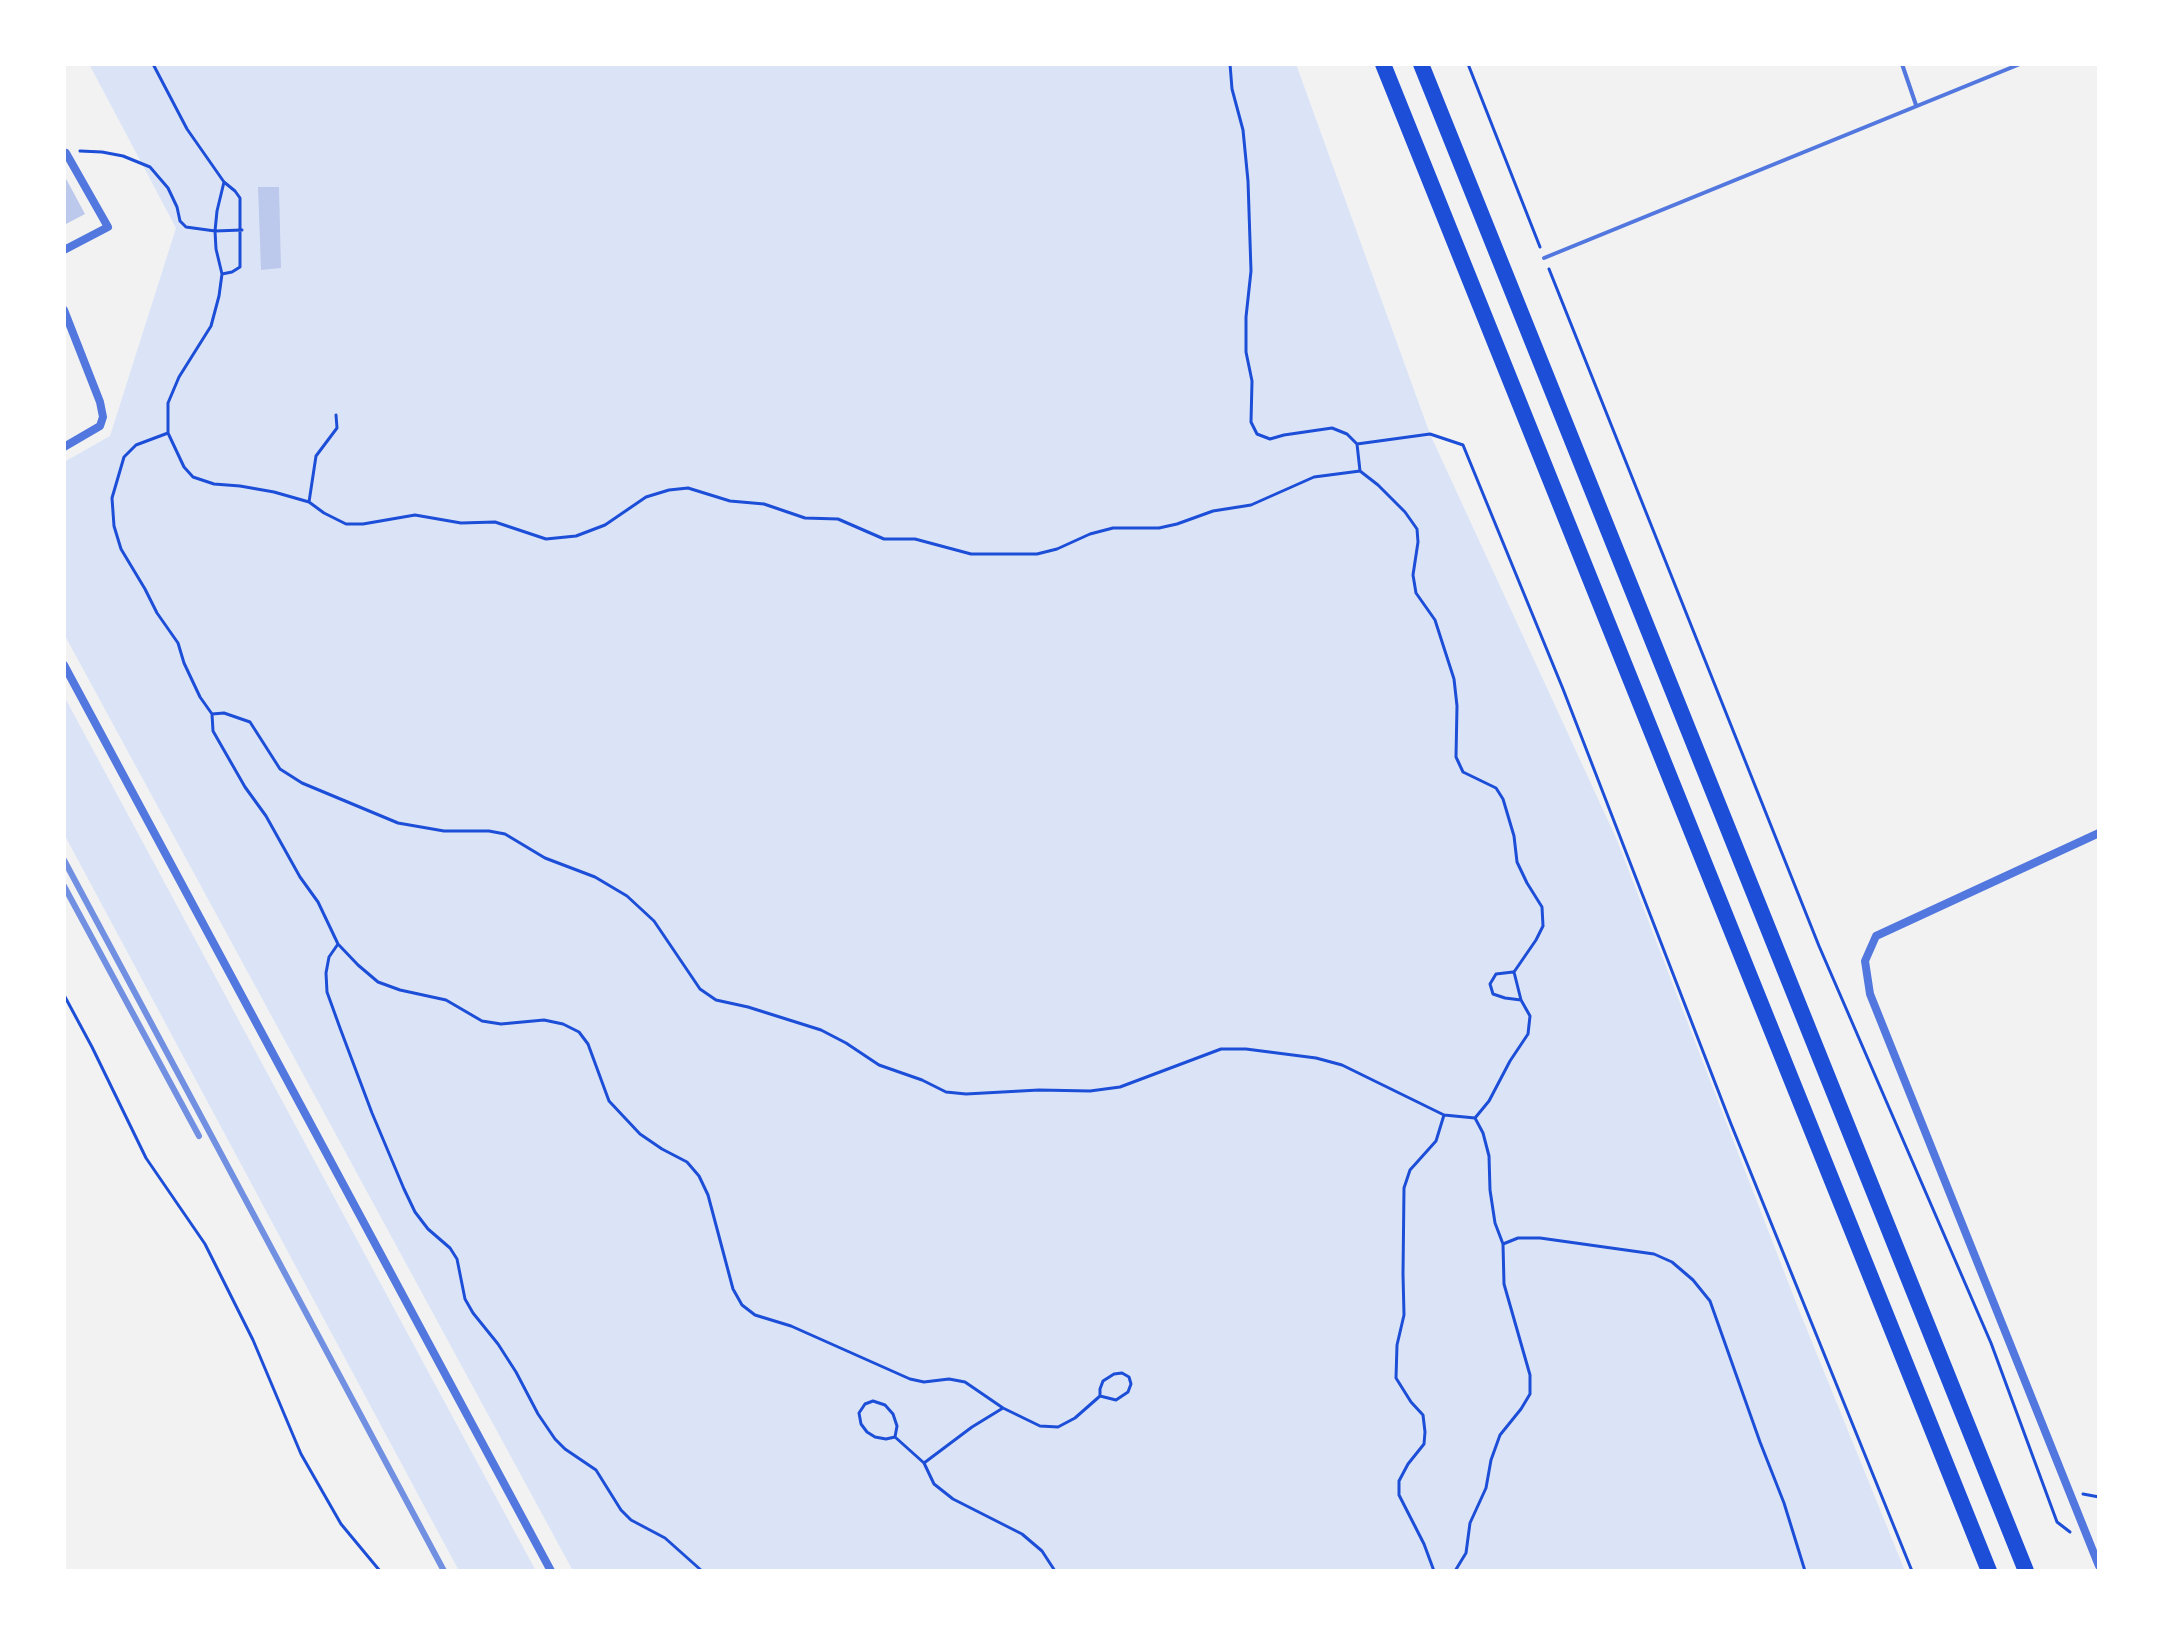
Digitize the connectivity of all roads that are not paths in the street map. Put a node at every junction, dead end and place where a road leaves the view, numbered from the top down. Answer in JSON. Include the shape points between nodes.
{"nodes":[{"id":1,"x":1383,"y":64,"type":"edge"},
{"id":2,"x":1421,"y":64,"type":"edge"},
{"id":3,"x":1902,"y":64,"type":"edge"},
{"id":4,"x":2020,"y":64,"type":"edge"},
{"id":5,"x":1916,"y":105,"type":"junction"},
{"id":6,"x":66,"y":153,"type":"road end"},
{"id":7,"x":64,"y":250,"type":"edge"},
{"id":8,"x":1544,"y":258,"type":"road end"},
{"id":9,"x":64,"y":310,"type":"edge"},
{"id":10,"x":64,"y":447,"type":"edge"},
{"id":11,"x":64,"y":665,"type":"edge"},
{"id":12,"x":2099,"y":833,"type":"edge"},
{"id":13,"x":2099,"y":1566,"type":"edge"},
{"id":14,"x":551,"y":1571,"type":"edge"},
{"id":15,"x":1989,"y":1571,"type":"edge"},
{"id":16,"x":2026,"y":1571,"type":"edge"}],
"edges":[{"from":1,"to":15,"type":"highway"},
{"from":2,"to":16,"type":"highway"},
{"from":3,"to":5,"type":"lane"},
{"from":4,"to":5,"type":"lane"},
{"from":5,"to":8,"type":"lane"},
{"from":6,"to":7,"type":"street","via":[[108,227]]},
{"from":9,"to":10,"type":"street","via":[[103,417],[100,426]]},
{"from":11,"to":14,"type":"street"},
{"from":12,"to":13,"type":"street","via":[[1876,936],[1865,961],[1870,994]]}]}
